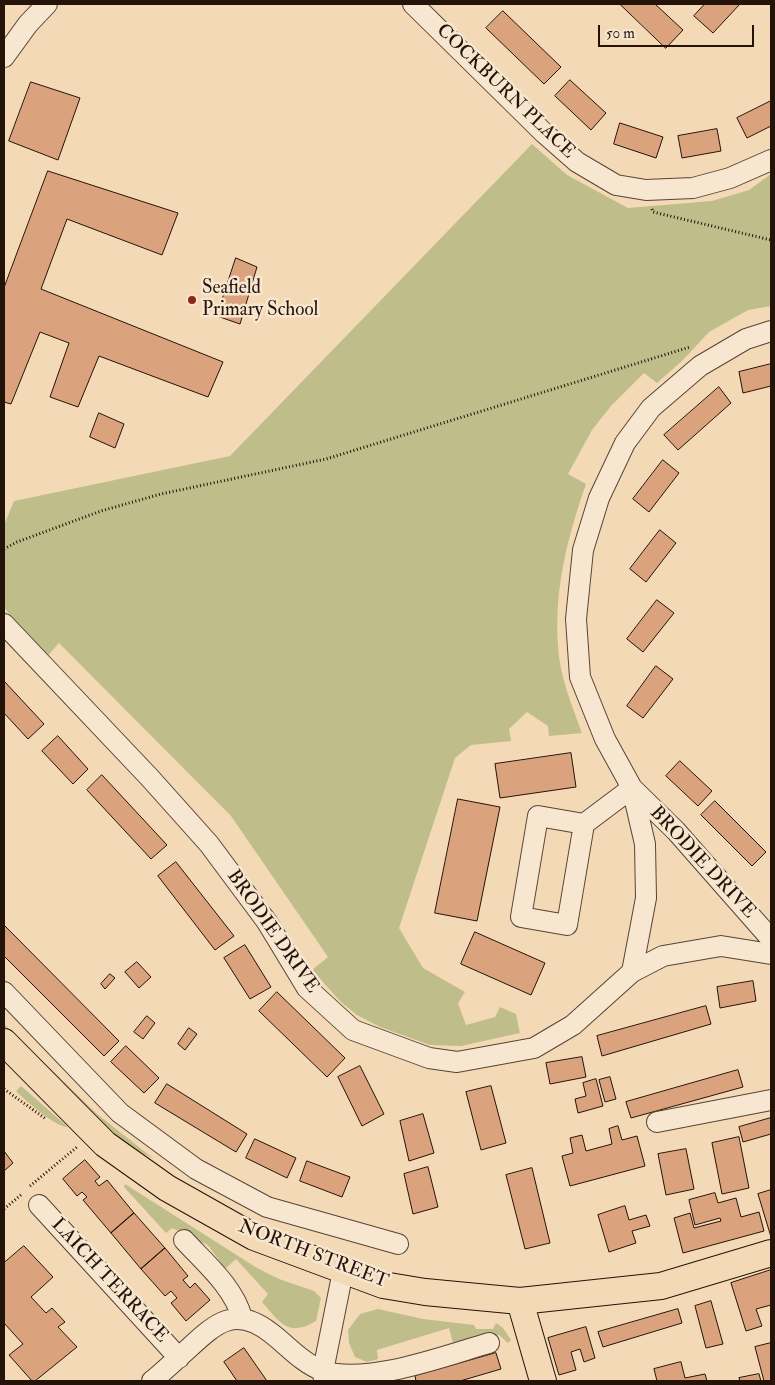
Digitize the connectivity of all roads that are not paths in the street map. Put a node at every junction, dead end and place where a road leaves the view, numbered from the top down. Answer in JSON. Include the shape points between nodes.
{"nodes":[{"id":1,"x":48,"y":4,"type":"edge"},
{"id":2,"x":413,"y":4,"type":"edge"},
{"id":3,"x":4,"y":57,"type":"edge"},
{"id":4,"x":771,"y":160,"type":"edge"},
{"id":5,"x":771,"y":331,"type":"edge"},
{"id":6,"x":4,"y":624,"type":"edge"},
{"id":7,"x":632,"y":788,"type":"junction"},
{"id":8,"x":584,"y":824,"type":"junction"},
{"id":9,"x":771,"y":939,"type":"edge"},
{"id":10,"x":771,"y":954,"type":"edge"},
{"id":11,"x":632,"y":972,"type":"junction"},
{"id":12,"x":4,"y":992,"type":"edge"},
{"id":13,"x":4,"y":1042,"type":"edge"},
{"id":14,"x":771,"y":1100,"type":"edge"},
{"id":15,"x":657,"y":1122,"type":"dead end"},
{"id":16,"x":39,"y":1205,"type":"dead end"},
{"id":17,"x":184,"y":1240,"type":"dead end"},
{"id":18,"x":398,"y":1244,"type":"dead end"},
{"id":19,"x":771,"y":1253,"type":"edge"},
{"id":20,"x":343,"y":1271,"type":"junction"},
{"id":21,"x":520,"y":1301,"type":"junction"},
{"id":22,"x":242,"y":1318,"type":"junction"},
{"id":23,"x":489,"y":1343,"type":"dead end"},
{"id":24,"x":179,"y":1358,"type":"junction"},
{"id":25,"x":323,"y":1376,"type":"edge"},
{"id":26,"x":152,"y":1381,"type":"edge"},
{"id":27,"x":543,"y":1381,"type":"edge"}],
"edges":[{"from":1,"to":3,"type":"street","via":[[28,24]]},
{"from":2,"to":4,"type":"street","name":"COCKBURN PLACE","via":[[544,133],[577,162],[616,185],[646,190],[693,188],[730,178]]},
{"from":5,"to":7,"type":"street","name":"BRODIE DRIVE","via":[[746,339],[700,366],[650,408],[625,443],[599,498],[583,550],[576,620],[580,677],[605,739]]},
{"from":6,"to":11,"type":"street","name":"BRODIE DRIVE","via":[[209,844],[267,922],[307,988],[353,1030],[429,1058],[457,1062],[497,1056],[534,1048],[573,1024]]},
{"from":7,"to":8,"type":"street"},
{"from":7,"to":9,"type":"street","name":"BRODIE DRIVE","via":[[676,830]]},
{"from":7,"to":11,"type":"street","name":"BRODIE DRIVE","via":[[645,844],[646,898]]},
{"from":8,"to":8,"type":"street","via":[[567,925],[521,917],[538,816]]},
{"from":10,"to":11,"type":"street","name":"BRODIE DRIVE","via":[[721,946],[663,956]]},
{"from":12,"to":18,"type":"street","via":[[120,1113],[196,1169],[267,1207]]},
{"from":13,"to":20,"type":"main road","name":"NORTH STREET","via":[[105,1144],[167,1188],[254,1237]]},
{"from":14,"to":15,"type":"street"},
{"from":16,"to":24,"type":"street","name":"LAICH TERRACE"},
{"from":17,"to":22,"type":"street","via":[[239,1305]]},
{"from":19,"to":21,"type":"main road","name":"NORTH STREET","via":[[661,1286]]},
{"from":20,"to":21,"type":"main road","name":"NORTH STREET","via":[[383,1285]]},
{"from":20,"to":25,"type":"street"},
{"from":21,"to":27,"type":"main road"},
{"from":22,"to":24,"type":"street","via":[[222,1321]]},
{"from":22,"to":25,"type":"street","via":[[270,1332]]},
{"from":23,"to":25,"type":"street","via":[[382,1373]]},
{"from":24,"to":26,"type":"street"}]}
